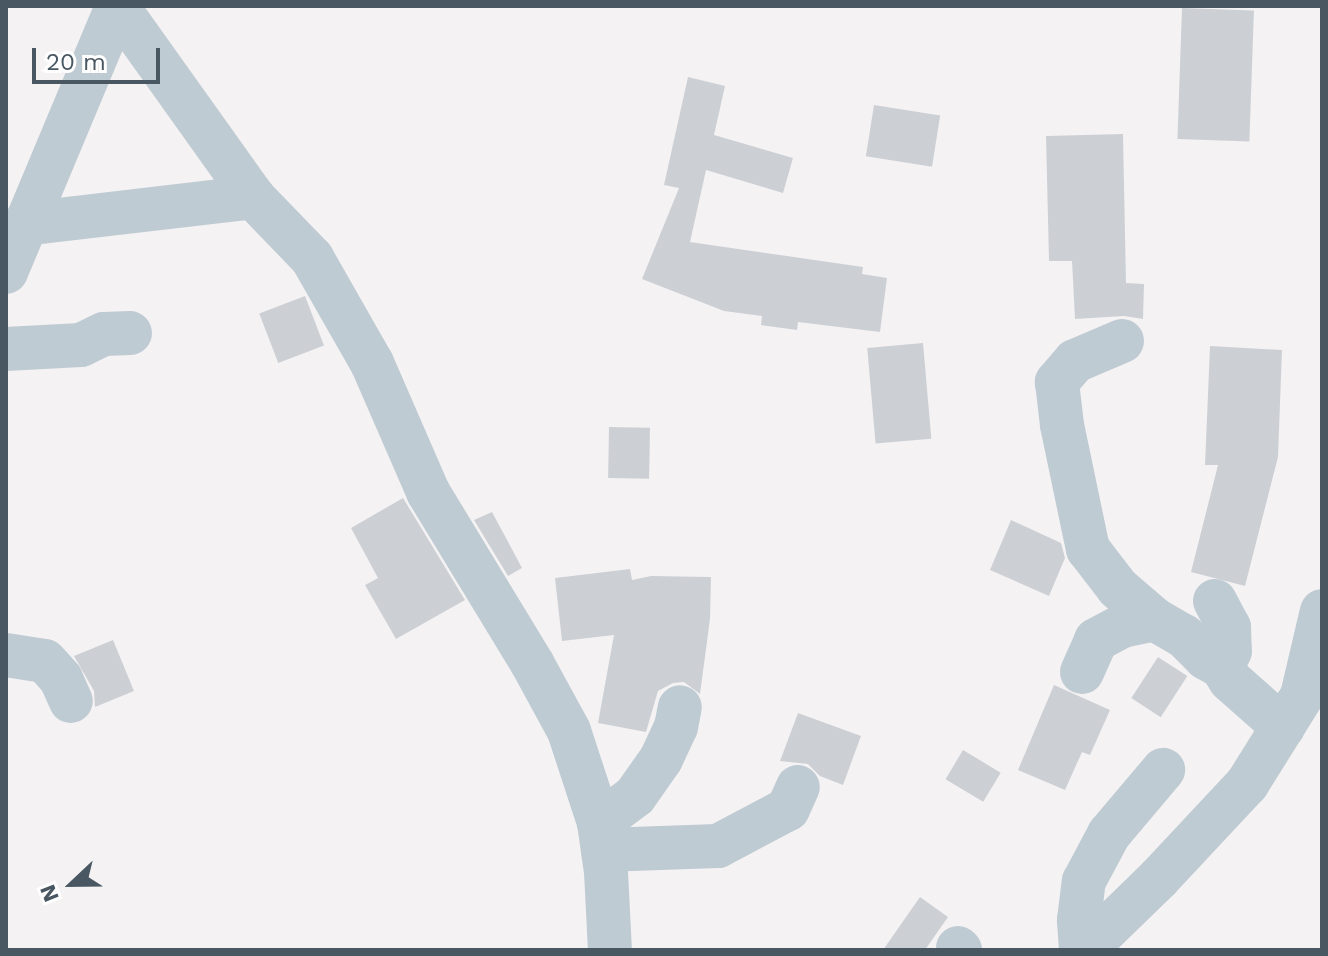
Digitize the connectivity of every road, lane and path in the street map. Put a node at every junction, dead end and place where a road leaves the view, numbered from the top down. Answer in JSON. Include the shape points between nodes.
{"nodes":[{"id":1,"x":117,"y":6,"type":"edge"},
{"id":2,"x":253,"y":197,"type":"junction"},
{"id":3,"x":24,"y":224,"type":"junction"},
{"id":4,"x":6,"y":272,"type":"edge"},
{"id":5,"x":130,"y":333,"type":"dead end"},
{"id":6,"x":1122,"y":341,"type":"dead end"},
{"id":7,"x":6,"y":349,"type":"edge"},
{"id":8,"x":1215,"y":601,"type":"dead end"},
{"id":9,"x":1154,"y":619,"type":"junction"},
{"id":10,"x":1320,"y":627,"type":"edge"},
{"id":11,"x":6,"y":655,"type":"edge"},
{"id":12,"x":1222,"y":667,"type":"junction"},
{"id":13,"x":1082,"y":672,"type":"dead end"},
{"id":14,"x":71,"y":701,"type":"dead end"},
{"id":15,"x":680,"y":707,"type":"dead end"},
{"id":16,"x":1283,"y":727,"type":"junction"},
{"id":17,"x":1163,"y":770,"type":"dead end"},
{"id":18,"x":798,"y":787,"type":"dead end"},
{"id":19,"x":601,"y":836,"type":"junction"},
{"id":20,"x":610,"y":950,"type":"edge"},
{"id":21,"x":1083,"y":950,"type":"edge"}],
"edges":[{"from":1,"to":2,"type":"street"},
{"from":1,"to":3,"type":"street"},
{"from":2,"to":3,"type":"street"},
{"from":2,"to":19,"type":"street","via":[[312,258],[372,363],[428,492],[569,731]]},
{"from":3,"to":4,"type":"street"},
{"from":5,"to":7,"type":"street","via":[[104,334],[81,345]]},
{"from":6,"to":9,"type":"street","via":[[1075,361],[1057,382],[1088,549],[1118,588]]},
{"from":8,"to":12,"type":"street","via":[[1229,627],[1230,651]]},
{"from":9,"to":12,"type":"street"},
{"from":9,"to":13,"type":"street","via":[[1122,626],[1096,640]]},
{"from":10,"to":16,"type":"street","via":[[1302,696]]},
{"from":11,"to":14,"type":"street","via":[[45,661]]},
{"from":12,"to":16,"type":"street"},
{"from":15,"to":19,"type":"street","via":[[661,759]]},
{"from":16,"to":21,"type":"street","via":[[1247,784]]},
{"from":17,"to":21,"type":"street","via":[[1109,834],[1084,881],[1079,920]]},
{"from":18,"to":19,"type":"street","via":[[788,809],[718,846]]},
{"from":19,"to":20,"type":"street"}]}
